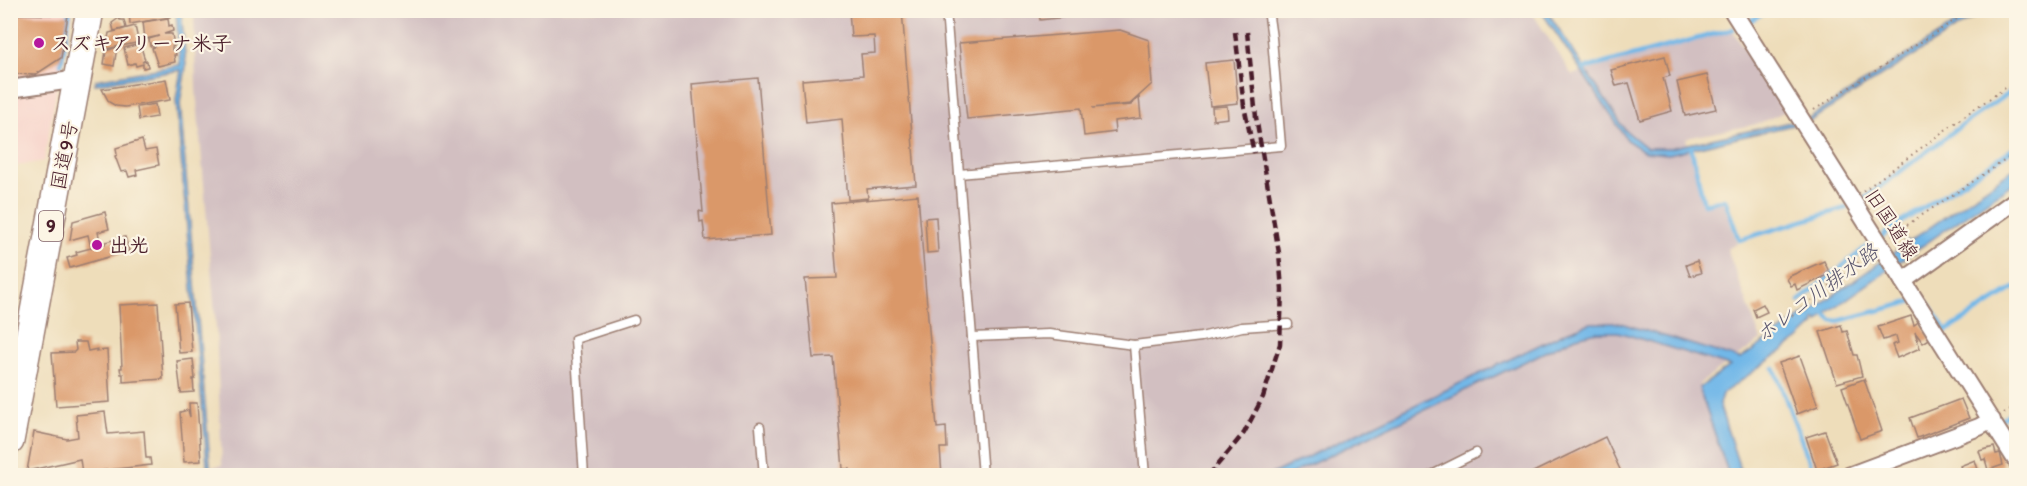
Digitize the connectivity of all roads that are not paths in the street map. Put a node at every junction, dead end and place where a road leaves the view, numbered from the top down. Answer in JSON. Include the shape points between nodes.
{"nodes":[{"id":1,"x":90,"y":10,"type":"edge"},
{"id":2,"x":946,"y":10,"type":"edge"},
{"id":3,"x":1268,"y":10,"type":"edge"},
{"id":4,"x":1732,"y":10,"type":"edge"},
{"id":5,"x":78,"y":79,"type":"junction"},
{"id":6,"x":10,"y":90,"type":"edge"},
{"id":7,"x":959,"y":174,"type":"junction"},
{"id":8,"x":2016,"y":200,"type":"edge"},
{"id":9,"x":1900,"y":276,"type":"junction"},
{"id":10,"x":634,"y":320,"type":"dead end"},
{"id":11,"x":1288,"y":324,"type":"dead end"},
{"id":12,"x":972,"y":337,"type":"junction"},
{"id":13,"x":1134,"y":345,"type":"junction"},
{"id":14,"x":1992,"y":420,"type":"junction"},
{"id":15,"x":760,"y":427,"type":"dead end"},
{"id":16,"x":10,"y":441,"type":"edge"},
{"id":17,"x":1476,"y":453,"type":"dead end"},
{"id":18,"x":2016,"y":460,"type":"edge"},
{"id":19,"x":584,"y":476,"type":"edge"},
{"id":20,"x":764,"y":476,"type":"edge"},
{"id":21,"x":983,"y":476,"type":"edge"},
{"id":22,"x":1145,"y":476,"type":"edge"},
{"id":23,"x":1430,"y":476,"type":"edge"},
{"id":24,"x":1848,"y":476,"type":"edge"}],
"edges":[{"from":1,"to":5,"type":"highway","name":"国道9号","number":"9"},
{"from":2,"to":7,"type":"lane"},
{"from":3,"to":7,"type":"lane","via":[[1281,146]]},
{"from":4,"to":9,"type":"street","name":"旧国道線"},
{"from":5,"to":6,"type":"street"},
{"from":5,"to":16,"type":"highway","name":"国道9号","number":"9","via":[[24,345]]},
{"from":7,"to":12,"type":"lane"},
{"from":8,"to":9,"type":"street"},
{"from":9,"to":14,"type":"street","name":"旧国道線"},
{"from":10,"to":19,"type":"lane","via":[[575,339]]},
{"from":11,"to":13,"type":"lane","via":[[1242,327],[1201,337]]},
{"from":12,"to":13,"type":"lane","via":[[1049,334]]},
{"from":12,"to":21,"type":"lane"},
{"from":13,"to":22,"type":"lane"},
{"from":14,"to":18,"type":"street","name":"旧国道線"},
{"from":14,"to":24,"type":"street"},
{"from":15,"to":20,"type":"lane"},
{"from":17,"to":23,"type":"lane"}]}
